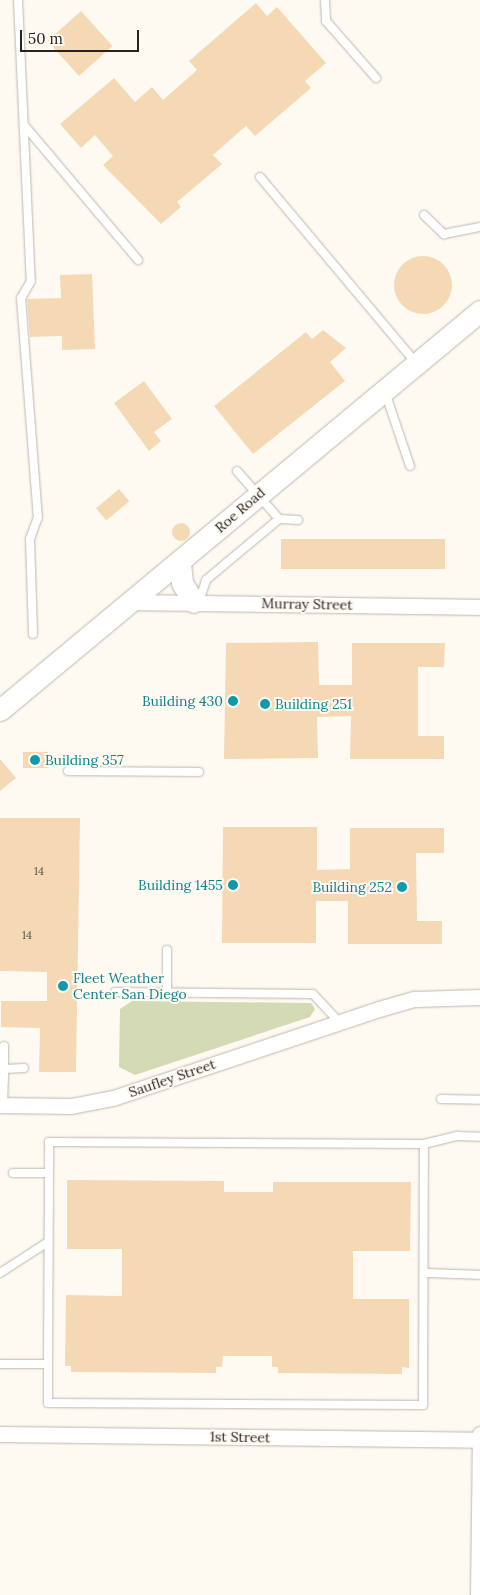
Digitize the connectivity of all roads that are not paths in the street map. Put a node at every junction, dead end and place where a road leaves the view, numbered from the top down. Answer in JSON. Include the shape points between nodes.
{"nodes":[{"id":1,"x":18,"y":0,"type":"edge"},
{"id":2,"x":325,"y":0,"type":"edge"},
{"id":3,"x":376,"y":78,"type":"dead end"},
{"id":4,"x":24,"y":125,"type":"junction"},
{"id":5,"x":260,"y":177,"type":"dead end"},
{"id":6,"x":424,"y":215,"type":"dead end"},
{"id":7,"x":480,"y":227,"type":"edge"},
{"id":8,"x":138,"y":260,"type":"dead end"},
{"id":9,"x":480,"y":311,"type":"edge"},
{"id":10,"x":415,"y":362,"type":"junction"},
{"id":11,"x":383,"y":388,"type":"junction"},
{"id":12,"x":410,"y":466,"type":"dead end"},
{"id":13,"x":237,"y":471,"type":"dead end"},
{"id":14,"x":258,"y":494,"type":"junction"},
{"id":15,"x":278,"y":519,"type":"junction"},
{"id":16,"x":298,"y":520,"type":"dead end"},
{"id":17,"x":180,"y":563,"type":"junction"},
{"id":18,"x":134,"y":602,"type":"junction"},
{"id":19,"x":196,"y":602,"type":"junction"},
{"id":20,"x":480,"y":607,"type":"edge"},
{"id":21,"x":33,"y":634,"type":"dead end"},
{"id":22,"x":0,"y":710,"type":"edge"},
{"id":23,"x":68,"y":771,"type":"dead end"},
{"id":24,"x":199,"y":772,"type":"dead end"},
{"id":25,"x":167,"y":950,"type":"dead end"},
{"id":26,"x":115,"y":992,"type":"dead end"},
{"id":27,"x":167,"y":992,"type":"junction"},
{"id":28,"x":480,"y":997,"type":"edge"},
{"id":29,"x":339,"y":1022,"type":"junction"},
{"id":30,"x":4,"y":1046,"type":"dead end"},
{"id":31,"x":24,"y":1068,"type":"dead end"},
{"id":32,"x":4,"y":1069,"type":"junction"},
{"id":33,"x":441,"y":1099,"type":"dead end"},
{"id":34,"x":480,"y":1100,"type":"edge"},
{"id":35,"x":2,"y":1105,"type":"edge"},
{"id":36,"x":480,"y":1136,"type":"edge"},
{"id":37,"x":424,"y":1144,"type":"junction"},
{"id":38,"x":13,"y":1173,"type":"dead end"},
{"id":39,"x":47,"y":1173,"type":"junction"},
{"id":40,"x":48,"y":1242,"type":"junction"},
{"id":41,"x":0,"y":1273,"type":"edge"},
{"id":42,"x":424,"y":1274,"type":"junction"},
{"id":43,"x":480,"y":1275,"type":"edge"},
{"id":44,"x":0,"y":1364,"type":"edge"},
{"id":45,"x":48,"y":1364,"type":"junction"},
{"id":46,"x":0,"y":1434,"type":"edge"},
{"id":47,"x":480,"y":1434,"type":"edge"},
{"id":48,"x":480,"y":1440,"type":"edge"},
{"id":49,"x":478,"y":1595,"type":"edge"}],
"edges":[{"from":1,"to":4,"type":"lane"},
{"from":2,"to":3,"type":"lane","via":[[326,21]]},
{"from":4,"to":8,"type":"lane"},
{"from":4,"to":21,"type":"lane","via":[[31,282],[21,298],[38,517],[30,540]]},
{"from":5,"to":10,"type":"lane"},
{"from":6,"to":7,"type":"lane","via":[[444,234]]},
{"from":9,"to":10,"type":"street","name":"Roe Road"},
{"from":10,"to":11,"type":"street","name":"Roe Road"},
{"from":11,"to":12,"type":"lane"},
{"from":11,"to":14,"type":"street","name":"Roe Road"},
{"from":13,"to":14,"type":"lane"},
{"from":14,"to":15,"type":"lane"},
{"from":14,"to":17,"type":"street","name":"Roe Road"},
{"from":15,"to":16,"type":"lane"},
{"from":15,"to":19,"type":"lane","via":[[206,580]]},
{"from":17,"to":18,"type":"street","name":"Roe Road"},
{"from":17,"to":19,"type":"street","via":[[182,583]]},
{"from":18,"to":19,"type":"street","name":"Murray Street"},
{"from":18,"to":22,"type":"street","name":"Roe Road"},
{"from":19,"to":20,"type":"street","name":"Murray Street"},
{"from":23,"to":24,"type":"lane"},
{"from":25,"to":27,"type":"lane"},
{"from":26,"to":27,"type":"lane"},
{"from":27,"to":29,"type":"lane","via":[[313,994]]},
{"from":28,"to":29,"type":"street","name":"Saufley Street","via":[[415,999]]},
{"from":29,"to":35,"type":"street","name":"Saufley Street","via":[[113,1098],[71,1106]]},
{"from":30,"to":32,"type":"lane"},
{"from":31,"to":32,"type":"lane"},
{"from":32,"to":35,"type":"lane"},
{"from":33,"to":34,"type":"lane"},
{"from":36,"to":37,"type":"lane","via":[[457,1136]]},
{"from":37,"to":39,"type":"lane","via":[[49,1142]]},
{"from":37,"to":42,"type":"lane"},
{"from":38,"to":39,"type":"lane"},
{"from":39,"to":40,"type":"lane"},
{"from":40,"to":41,"type":"lane"},
{"from":40,"to":45,"type":"lane"},
{"from":42,"to":43,"type":"lane"},
{"from":42,"to":45,"type":"lane","via":[[423,1405],[48,1403]]},
{"from":44,"to":45,"type":"lane"},
{"from":46,"to":48,"type":"street","name":"1st Street"},
{"from":47,"to":48,"type":"street"},
{"from":48,"to":49,"type":"street"}]}
